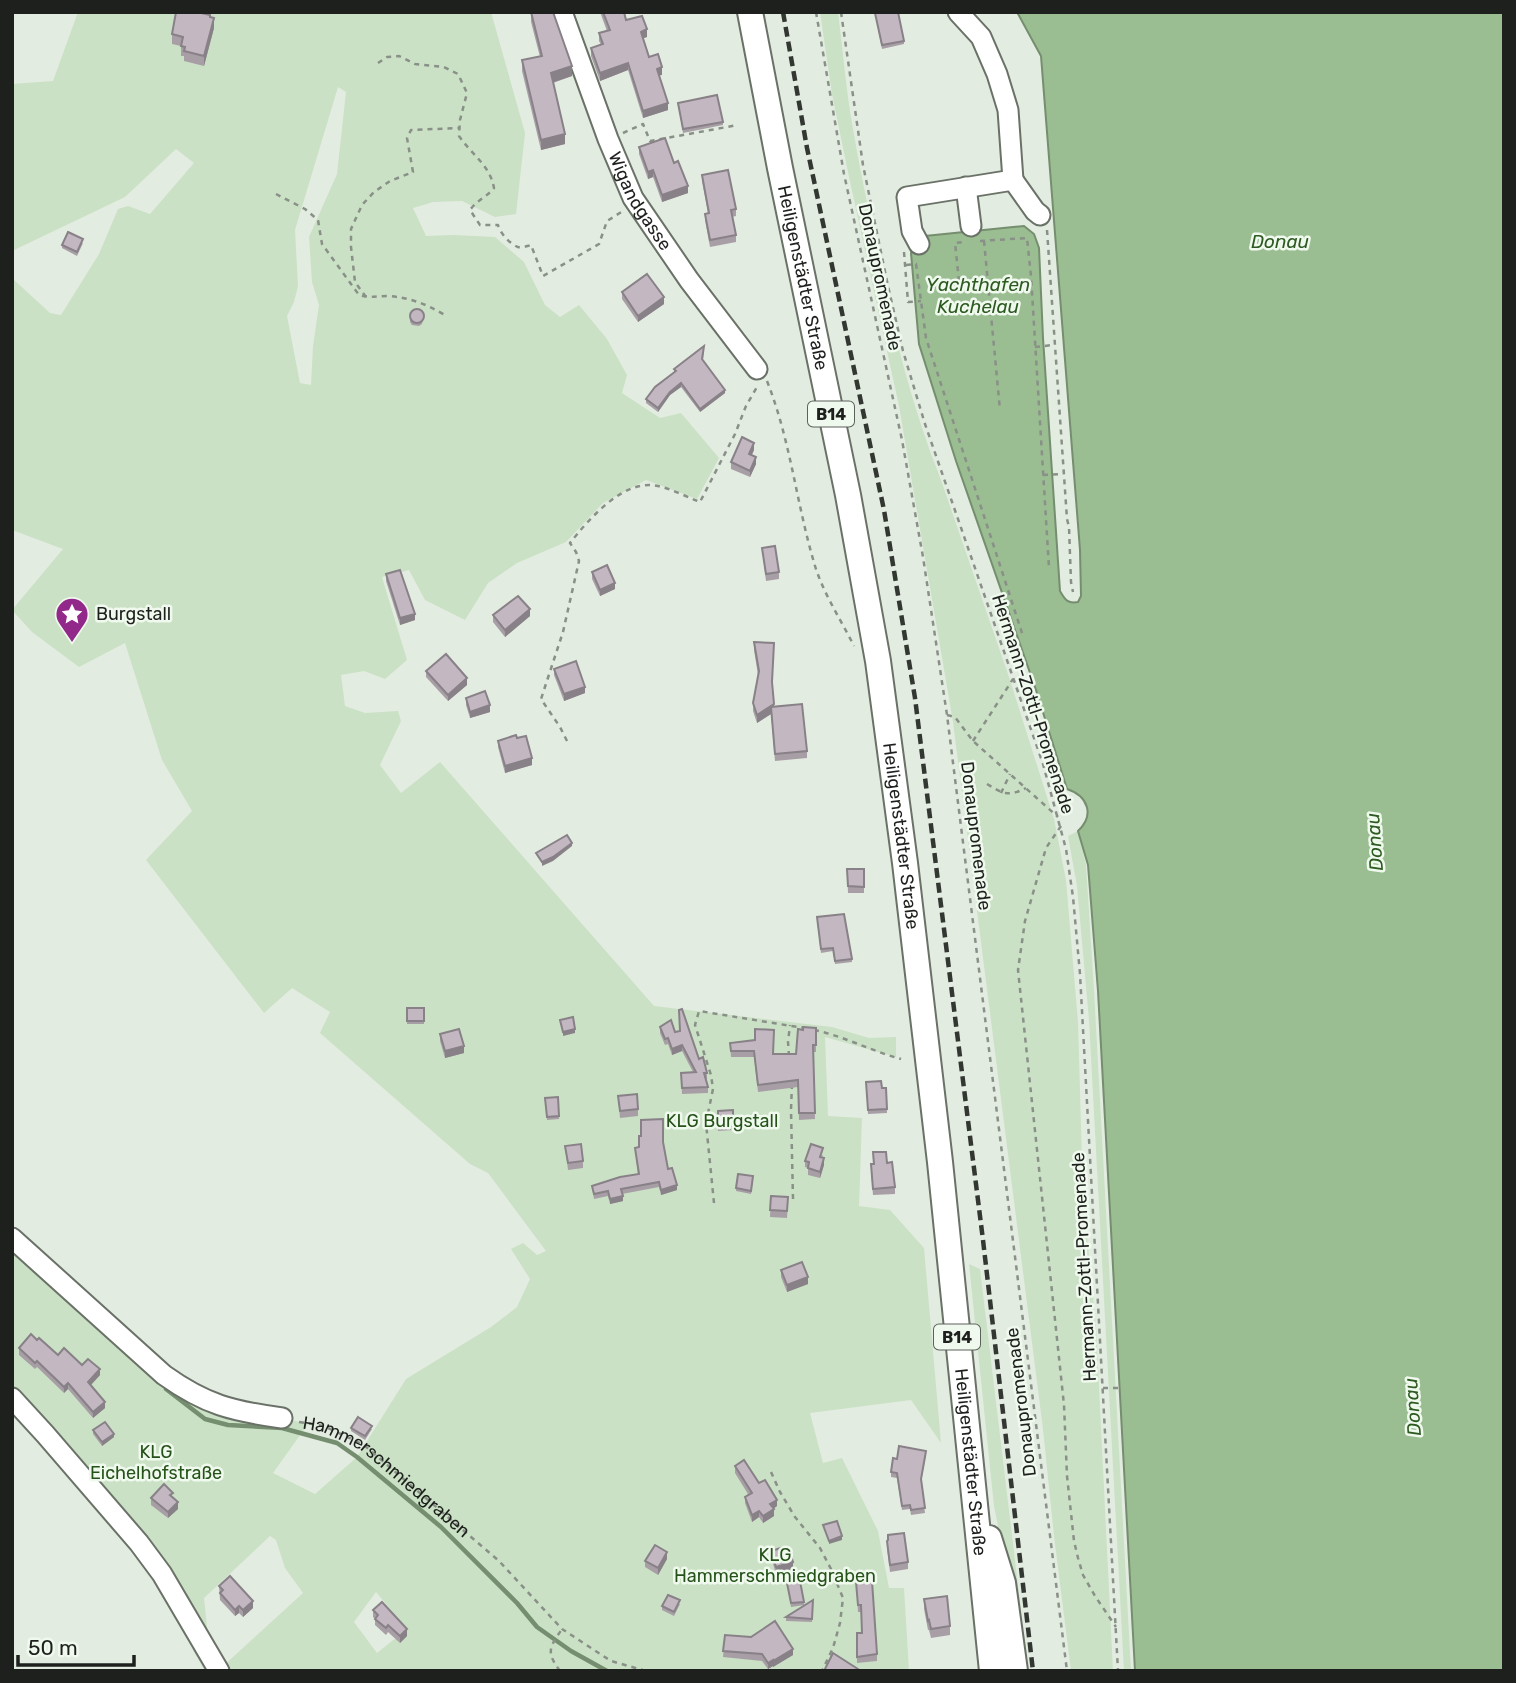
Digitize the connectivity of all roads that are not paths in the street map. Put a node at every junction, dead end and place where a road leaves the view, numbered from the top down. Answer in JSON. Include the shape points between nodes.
{"nodes":[{"id":1,"x":562,"y":12,"type":"edge"},
{"id":2,"x":750,"y":12,"type":"edge"},
{"id":3,"x":958,"y":12,"type":"edge"},
{"id":4,"x":1013,"y":180,"type":"junction"},
{"id":5,"x":966,"y":187,"type":"junction"},
{"id":6,"x":1040,"y":215,"type":"road end"},
{"id":7,"x":916,"y":237,"type":"road end"},
{"id":8,"x":970,"y":237,"type":"road end"},
{"id":9,"x":758,"y":377,"type":"road end"},
{"id":10,"x":12,"y":1238,"type":"edge"},
{"id":11,"x":12,"y":1398,"type":"edge"},
{"id":12,"x":282,"y":1418,"type":"road end"},
{"id":13,"x":973,"y":1487,"type":"junction"},
{"id":14,"x":219,"y":1671,"type":"edge"},
{"id":15,"x":992,"y":1671,"type":"edge"},
{"id":16,"x":1015,"y":1671,"type":"edge"}],
"edges":[{"from":1,"to":9,"type":"street","name":"Wigandgasse","via":[[633,198]]},
{"from":2,"to":13,"type":"main road","name":"Heiligenstädter Straße","number":"B14","via":[[878,661],[941,1176]]},
{"from":3,"to":4,"type":"street","via":[[981,37],[997,74],[1008,110]]},
{"from":4,"to":5,"type":"street"},
{"from":4,"to":6,"type":"street"},
{"from":5,"to":7,"type":"street","via":[[907,197]]},
{"from":5,"to":8,"type":"street"},
{"from":10,"to":12,"type":"street","name":"Hammerschmiedgraben","via":[[183,1389],[242,1412]]},
{"from":11,"to":14,"type":"street","via":[[139,1543]]},
{"from":13,"to":15,"type":"main road","name":"Heiligenstädter Straße","number":"B14"},
{"from":13,"to":16,"type":"main road","via":[[1003,1583]]}]}
